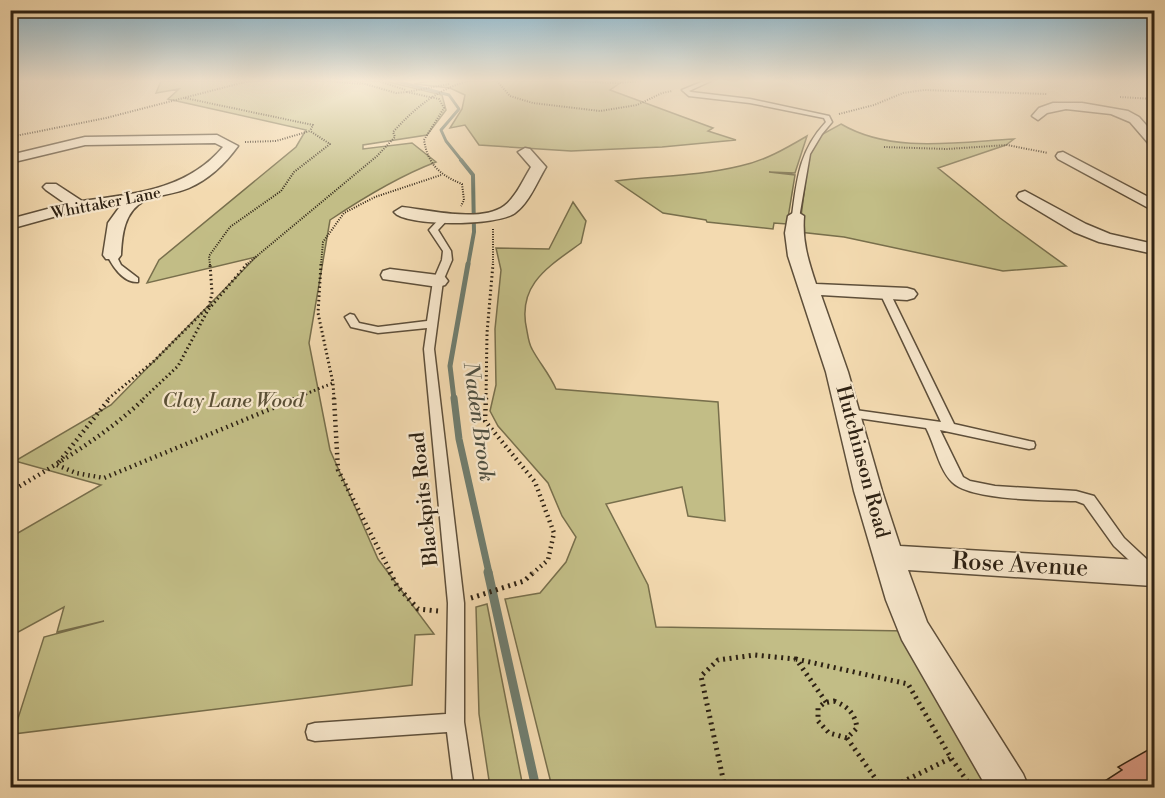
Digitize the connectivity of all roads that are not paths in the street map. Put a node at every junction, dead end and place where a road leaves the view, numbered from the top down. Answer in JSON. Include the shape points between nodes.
{"nodes":[{"id":1,"x":821,"y":118,"type":"edge"},
{"id":2,"x":1134,"y":118,"type":"edge"},
{"id":3,"x":1148,"y":126,"type":"edge"},
{"id":4,"x":155,"y":128,"type":"dead end"},
{"id":5,"x":134,"y":140,"type":"junction"},
{"id":6,"x":1155,"y":141,"type":"edge"},
{"id":7,"x":525,"y":152,"type":"dead end"},
{"id":8,"x":10,"y":159,"type":"edge"},
{"id":9,"x":1073,"y":159,"type":"road end"},
{"id":10,"x":51,"y":187,"type":"dead end"},
{"id":11,"x":1025,"y":196,"type":"dead end"},
{"id":12,"x":138,"y":198,"type":"junction"},
{"id":13,"x":1155,"y":206,"type":"edge"},
{"id":14,"x":80,"y":207,"type":"junction"},
{"id":15,"x":402,"y":212,"type":"dead end"},
{"id":16,"x":796,"y":216,"type":"joint"},
{"id":17,"x":456,"y":217,"type":"junction"},
{"id":18,"x":10,"y":224,"type":"edge"},
{"id":19,"x":1155,"y":245,"type":"edge"},
{"id":20,"x":112,"y":255,"type":"joint"},
{"id":21,"x":390,"y":275,"type":"dead end"},
{"id":22,"x":135,"y":280,"type":"dead end"},
{"id":23,"x":438,"y":281,"type":"junction"},
{"id":24,"x":808,"y":289,"type":"junction"},
{"id":25,"x":885,"y":293,"type":"junction"},
{"id":26,"x":907,"y":294,"type":"dead end"},
{"id":27,"x":350,"y":317,"type":"dead end"},
{"id":28,"x":433,"y":324,"type":"junction"},
{"id":29,"x":849,"y":413,"type":"junction"},
{"id":30,"x":932,"y":426,"type":"junction"},
{"id":31,"x":950,"y":428,"type":"junction"},
{"id":32,"x":1029,"y":445,"type":"dead end"},
{"id":33,"x":888,"y":557,"type":"junction"},
{"id":34,"x":1153,"y":573,"type":"joint"},
{"id":35,"x":455,"y":722,"type":"junction"},
{"id":36,"x":315,"y":732,"type":"dead end"},
{"id":37,"x":464,"y":788,"type":"edge"},
{"id":38,"x":1009,"y":788,"type":"edge"}],
"edges":[{"from":1,"to":16,"type":"lane","name":"Hutchinson Road","via":[[828,120],[806,152]]},
{"from":2,"to":3,"type":"street"},
{"from":3,"to":6,"type":"street"},
{"from":4,"to":5,"type":"street"},
{"from":5,"to":8,"type":"street","via":[[76,143]]},
{"from":5,"to":12,"type":"street","name":"Whittaker Lane","via":[[217,139],[231,146],[220,163],[191,181],[167,192]]},
{"from":7,"to":17,"type":"street","via":[[539,167],[510,209],[491,217]]},
{"from":9,"to":13,"type":"street"},
{"from":10,"to":14,"type":"street"},
{"from":11,"to":19,"type":"street","via":[[1055,208],[1080,228],[1105,238]]},
{"from":12,"to":14,"type":"street","name":"Whittaker Lane"},
{"from":12,"to":20,"type":"street","via":[[117,219]]},
{"from":14,"to":18,"type":"street","name":"Whittaker Lane"},
{"from":15,"to":17,"type":"street"},
{"from":16,"to":24,"type":"street","name":"Hutchinson Road","via":[[797,256]]},
{"from":17,"to":23,"type":"lane","name":"Blackpits Road","via":[[433,230],[447,250]]},
{"from":20,"to":22,"type":"lane","via":[[117,266]]},
{"from":21,"to":23,"type":"street"},
{"from":23,"to":28,"type":"lane","name":"Blackpits Road"},
{"from":24,"to":25,"type":"street"},
{"from":24,"to":29,"type":"street","name":"Hutchinson Road"},
{"from":25,"to":26,"type":"street"},
{"from":25,"to":31,"type":"lane"},
{"from":27,"to":28,"type":"lane","via":[[355,325],[369,330]]},
{"from":28,"to":35,"type":"lane","name":"Blackpits Road","via":[[429,349],[456,614]]},
{"from":29,"to":30,"type":"lane"},
{"from":29,"to":33,"type":"street","name":"Hutchinson Road"},
{"from":30,"to":31,"type":"lane"},
{"from":30,"to":34,"type":"lane","via":[[958,481],[983,490],[1089,500],[1119,542]]},
{"from":31,"to":32,"type":"lane"},
{"from":33,"to":34,"type":"street","name":"Rose Avenue"},
{"from":33,"to":38,"type":"street","name":"Hutchinson Road","via":[[914,630]]},
{"from":35,"to":36,"type":"lane"},
{"from":35,"to":37,"type":"lane","name":"Blackpits Road"}]}
